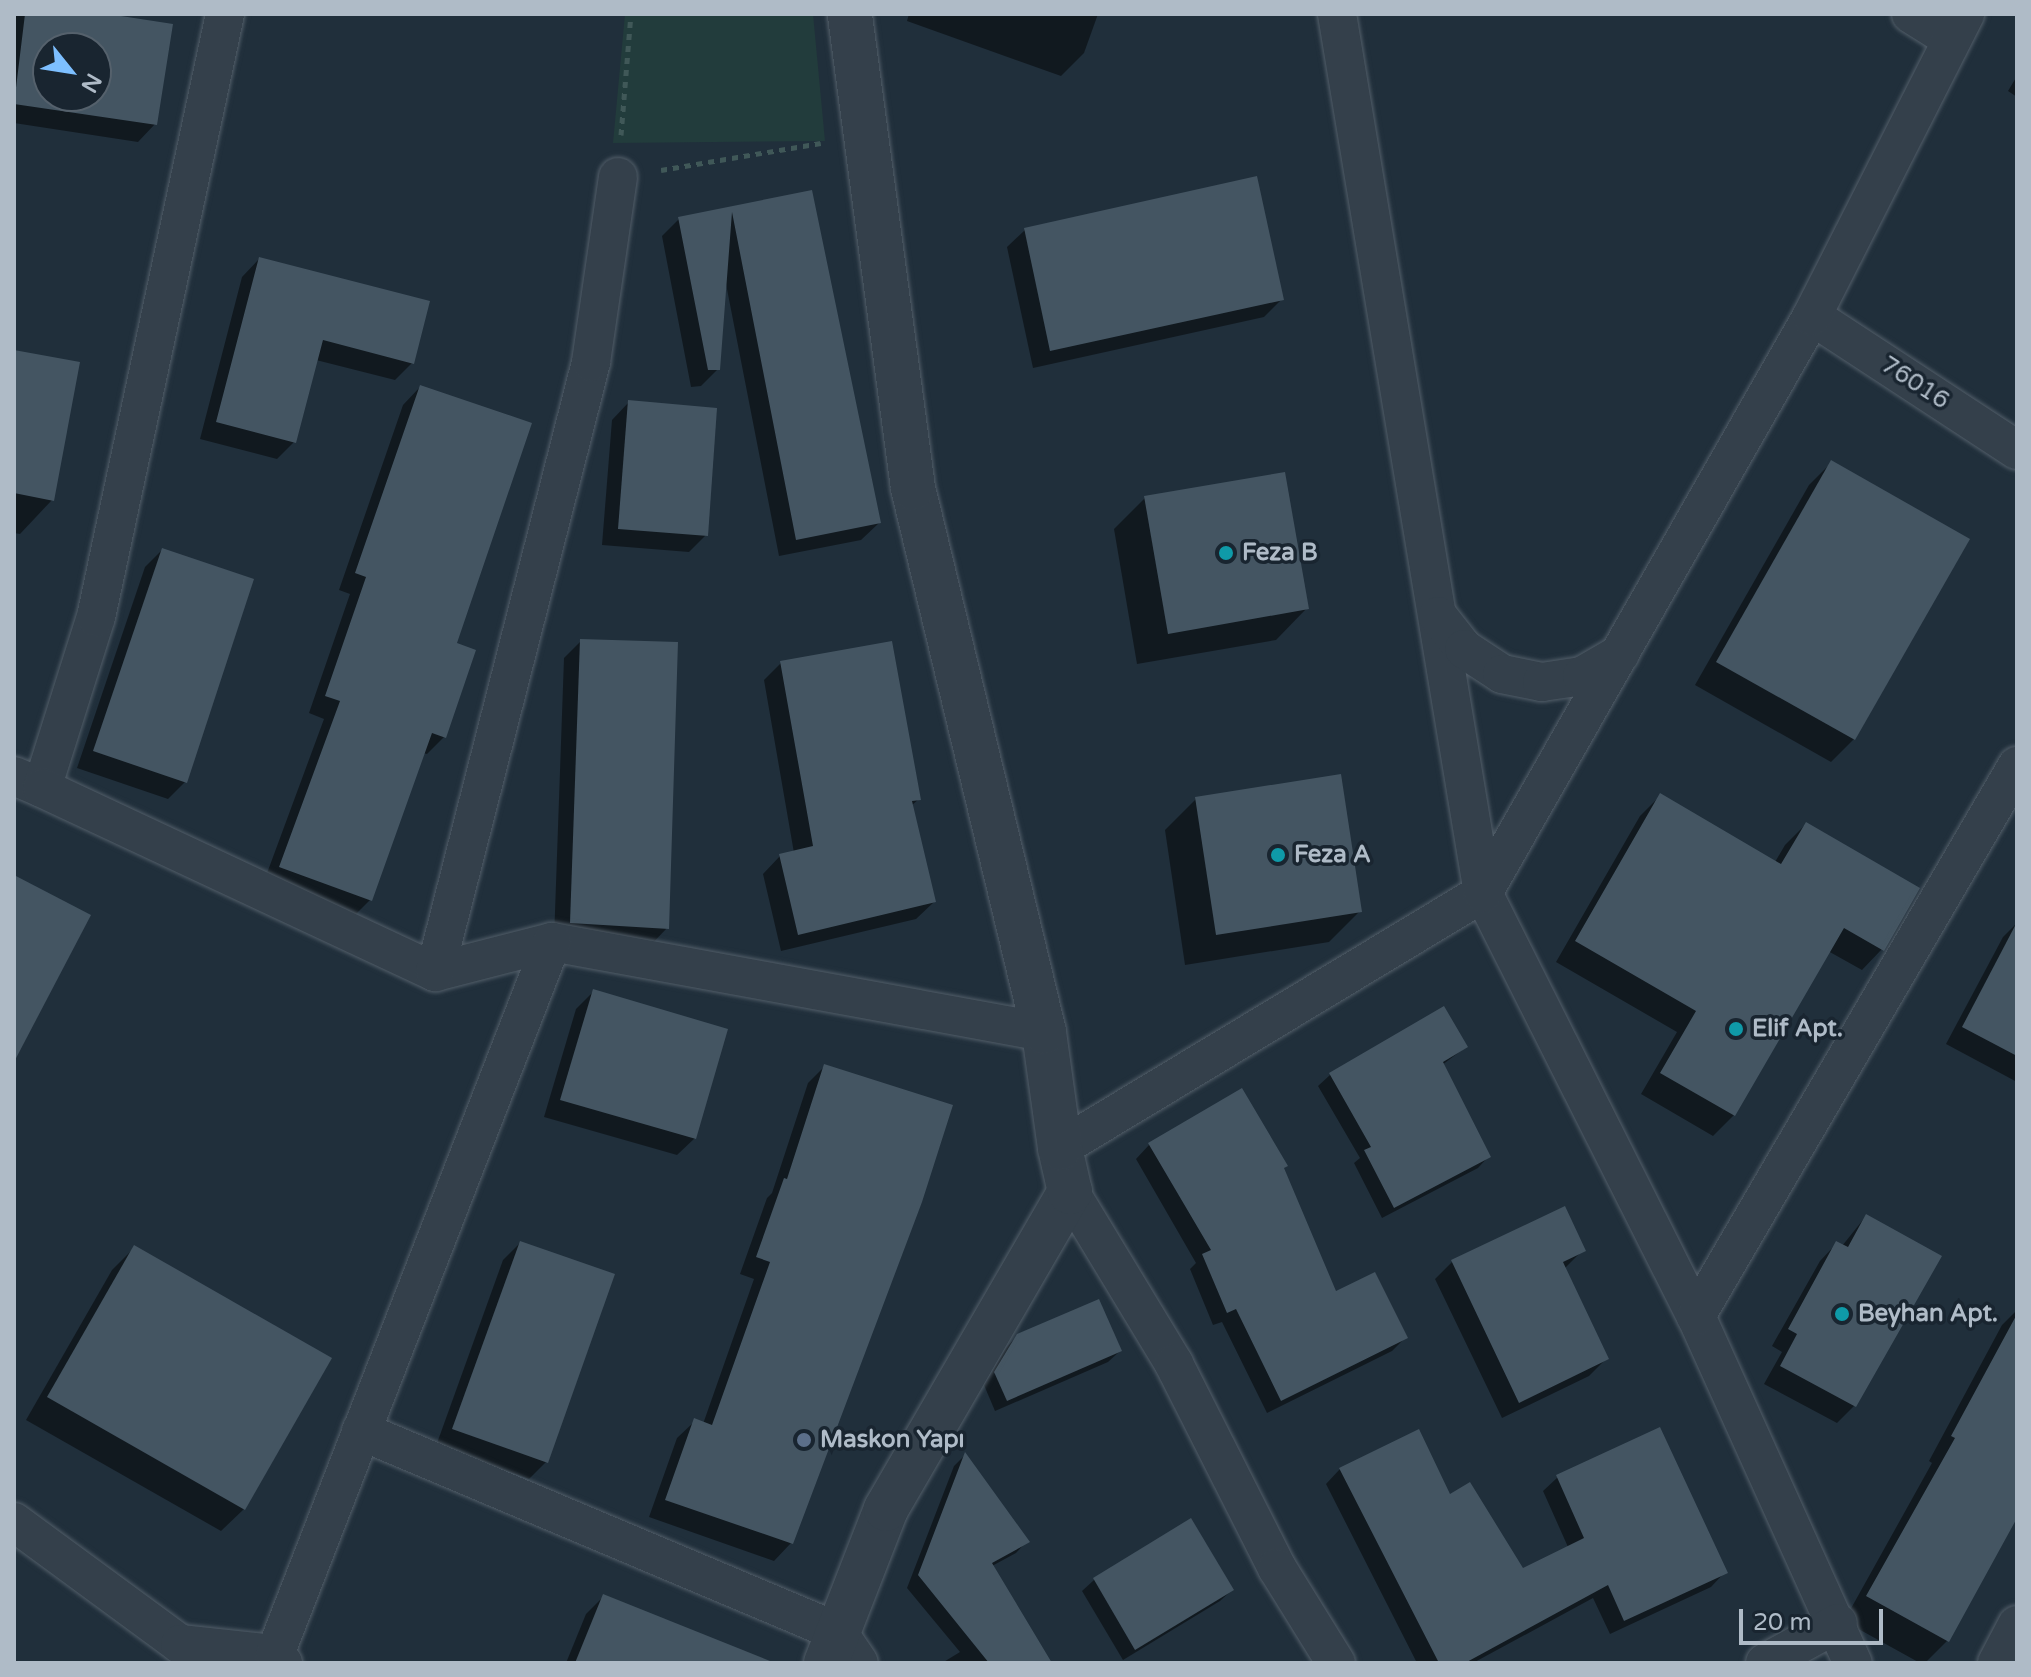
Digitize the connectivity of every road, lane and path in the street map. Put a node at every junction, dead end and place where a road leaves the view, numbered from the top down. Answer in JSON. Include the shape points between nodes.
{"nodes":[{"id":1,"x":225,"y":14,"type":"edge"},
{"id":2,"x":631,"y":14,"type":"edge"},
{"id":3,"x":850,"y":14,"type":"edge"},
{"id":4,"x":1337,"y":14,"type":"edge"},
{"id":5,"x":1911,"y":14,"type":"edge"},
{"id":6,"x":1958,"y":27,"type":"edge"},
{"id":7,"x":865,"y":135,"type":"junction"},
{"id":8,"x":618,"y":177,"type":"junction"},
{"id":9,"x":1812,"y":316,"type":"junction"},
{"id":10,"x":2017,"y":450,"type":"edge"},
{"id":11,"x":1437,"y":614,"type":"junction"},
{"id":12,"x":1620,"y":654,"type":"junction"},
{"id":13,"x":2017,"y":766,"type":"edge"},
{"id":14,"x":28,"y":782,"type":"edge"},
{"id":15,"x":1483,"y":893,"type":"junction"},
{"id":16,"x":552,"y":942,"type":"junction"},
{"id":17,"x":435,"y":972,"type":"junction"},
{"id":18,"x":1044,"y":1032,"type":"junction"},
{"id":19,"x":1060,"y":1148,"type":"junction"},
{"id":20,"x":1070,"y":1192,"type":"junction"},
{"id":21,"x":1696,"y":1316,"type":"junction"},
{"id":22,"x":361,"y":1431,"type":"junction"},
{"id":23,"x":14,"y":1522,"type":"edge"},
{"id":24,"x":1838,"y":1623,"type":"junction"},
{"id":25,"x":2017,"y":1625,"type":"edge"},
{"id":26,"x":841,"y":1653,"type":"edge"},
{"id":27,"x":166,"y":1654,"type":"edge"},
{"id":28,"x":279,"y":1658,"type":"edge"},
{"id":29,"x":1336,"y":1663,"type":"edge"},
{"id":30,"x":1765,"y":1663,"type":"edge"},
{"id":31,"x":1853,"y":1663,"type":"edge"},
{"id":32,"x":1997,"y":1663,"type":"edge"}],
"edges":[{"from":1,"to":14,"type":"street","via":[[96,617]]},
{"from":2,"to":8,"type":"path"},
{"from":3,"to":7,"type":"street"},
{"from":4,"to":11,"type":"street"},
{"from":5,"to":6,"type":"street"},
{"from":6,"to":9,"type":"street"},
{"from":7,"to":8,"type":"path"},
{"from":7,"to":18,"type":"street","via":[[913,488]]},
{"from":8,"to":17,"type":"street","via":[[591,362]]},
{"from":9,"to":10,"type":"street","name":"76016"},
{"from":9,"to":12,"type":"street"},
{"from":11,"to":12,"type":"street","via":[[1464,649],[1502,674],[1542,682],[1582,676]]},
{"from":11,"to":15,"type":"street"},
{"from":12,"to":15,"type":"street"},
{"from":13,"to":21,"type":"street"},
{"from":14,"to":17,"type":"street"},
{"from":15,"to":19,"type":"street"},
{"from":15,"to":21,"type":"street"},
{"from":16,"to":17,"type":"street"},
{"from":16,"to":18,"type":"street"},
{"from":16,"to":22,"type":"street"},
{"from":18,"to":19,"type":"street"},
{"from":19,"to":20,"type":"street"},
{"from":20,"to":26,"type":"street","via":[[886,1509]]},
{"from":20,"to":29,"type":"street","via":[[1174,1364],[1277,1568]]},
{"from":21,"to":24,"type":"street"},
{"from":22,"to":26,"type":"street"},
{"from":22,"to":28,"type":"street"},
{"from":23,"to":27,"type":"street"},
{"from":24,"to":30,"type":"street"},
{"from":24,"to":31,"type":"street"},
{"from":25,"to":32,"type":"street"},
{"from":27,"to":28,"type":"street"}]}
